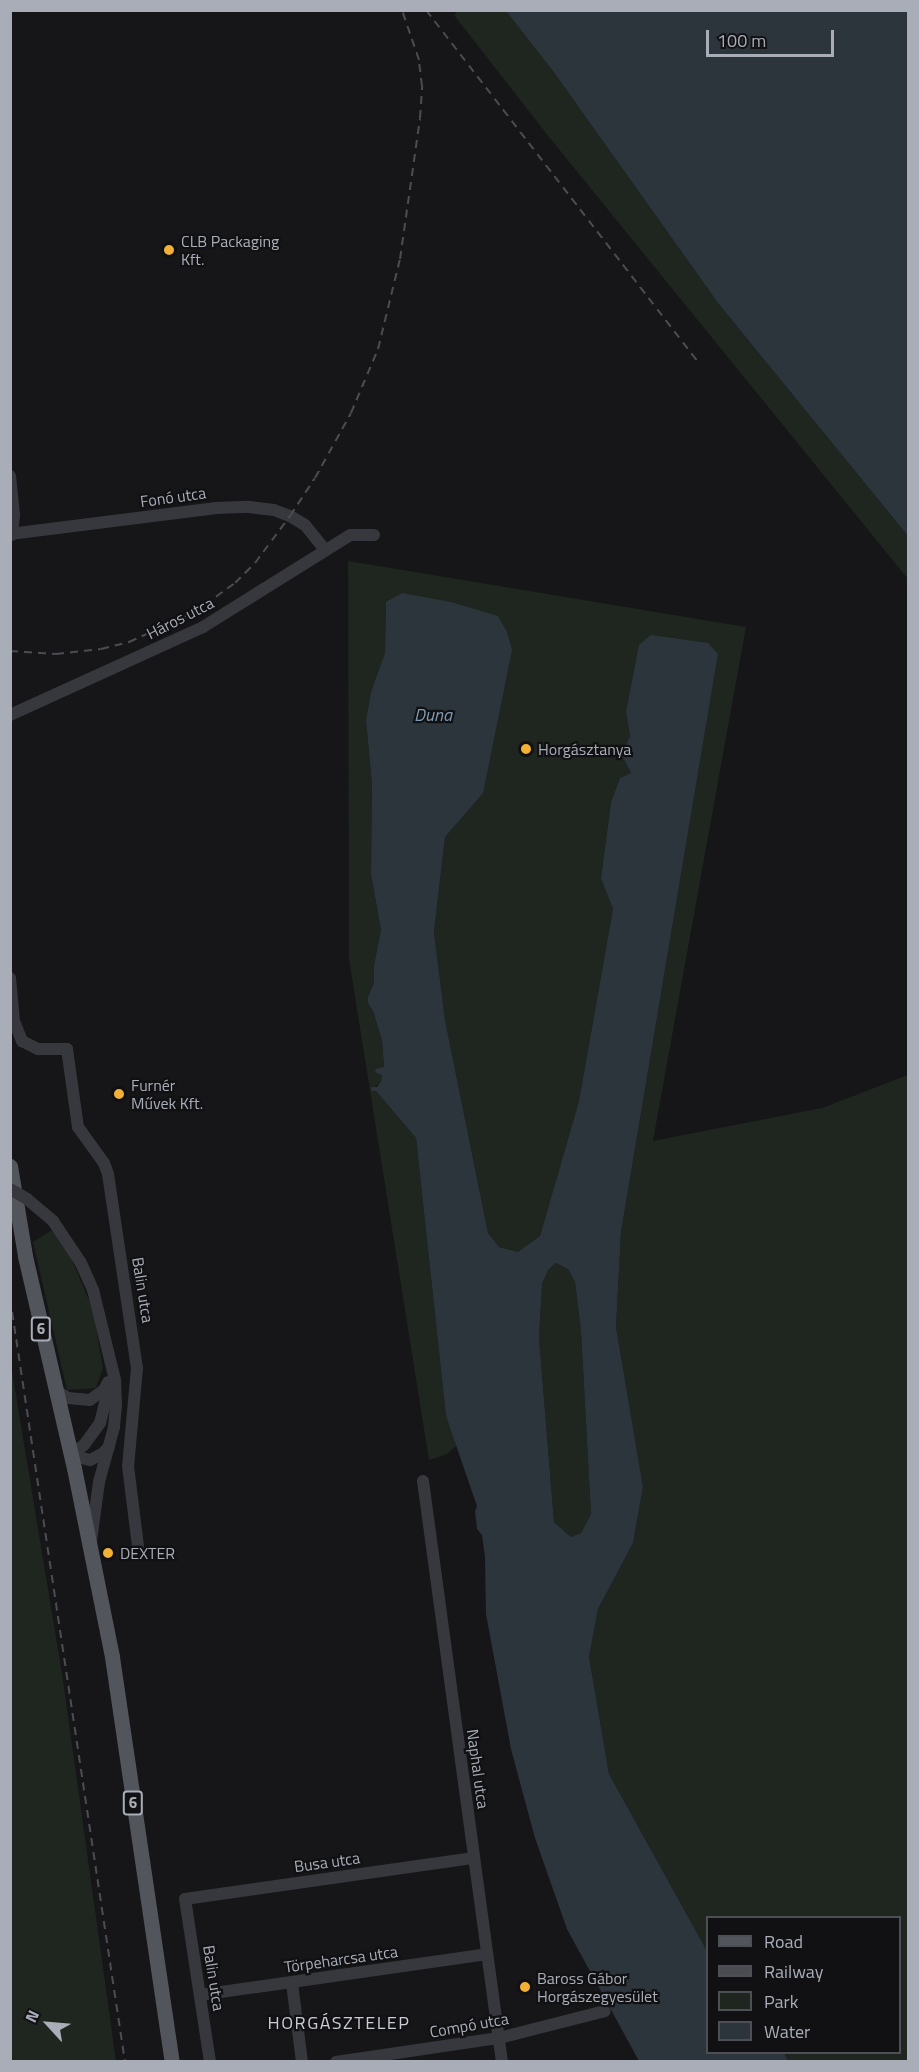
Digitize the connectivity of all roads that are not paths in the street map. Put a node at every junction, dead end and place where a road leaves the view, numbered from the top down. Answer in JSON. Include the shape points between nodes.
{"nodes":[{"id":1,"x":10,"y":476,"type":"edge"},
{"id":2,"x":11,"y":535,"type":"edge"},
{"id":3,"x":374,"y":536,"type":"dead end"},
{"id":4,"x":325,"y":550,"type":"junction"},
{"id":5,"x":10,"y":714,"type":"edge"},
{"id":6,"x":10,"y":978,"type":"edge"},
{"id":7,"x":10,"y":1166,"type":"edge"},
{"id":8,"x":10,"y":1189,"type":"edge"},
{"id":9,"x":108,"y":1353,"type":"junction"},
{"id":10,"x":110,"y":1379,"type":"junction"},
{"id":11,"x":55,"y":1390,"type":"junction"},
{"id":12,"x":109,"y":1447,"type":"junction"},
{"id":13,"x":71,"y":1455,"type":"junction"},
{"id":14,"x":423,"y":1480,"type":"dead end"},
{"id":15,"x":90,"y":1545,"type":"junction"},
{"id":16,"x":138,"y":1546,"type":"dead end"},
{"id":17,"x":474,"y":1858,"type":"junction"},
{"id":18,"x":185,"y":1899,"type":"joint"},
{"id":19,"x":487,"y":1954,"type":"junction"},
{"id":20,"x":292,"y":1983,"type":"junction"},
{"id":21,"x":200,"y":1995,"type":"junction"},
{"id":22,"x":605,"y":2011,"type":"dead end"},
{"id":23,"x":499,"y":2038,"type":"junction"},
{"id":24,"x":172,"y":2061,"type":"edge"},
{"id":25,"x":210,"y":2061,"type":"edge"},
{"id":26,"x":302,"y":2061,"type":"edge"},
{"id":27,"x":336,"y":2061,"type":"edge"},
{"id":28,"x":502,"y":2061,"type":"edge"}],
"edges":[{"from":1,"to":2,"type":"street","via":[[14,515]]},
{"from":2,"to":4,"type":"street","name":"Fonó utca","via":[[249,507],[290,516],[305,525]]},
{"from":3,"to":4,"type":"street","name":"Háros utca","via":[[356,534]]},
{"from":4,"to":5,"type":"street","name":"Háros utca","via":[[203,627]]},
{"from":6,"to":16,"type":"street","name":"Balin utca","via":[[14,1021],[22,1041],[38,1050],[67,1049],[78,1127],[108,1174],[134,1340],[136,1390],[128,1466]]},
{"from":7,"to":11,"type":"main road","number":"6","via":[[25,1256]]},
{"from":8,"to":9,"type":"street","bridge":true,"via":[[53,1221],[81,1263],[93,1290]]},
{"from":9,"to":10,"type":"street"},
{"from":9,"to":12,"type":"street","via":[[116,1406]]},
{"from":10,"to":11,"type":"street","via":[[90,1401],[68,1398]]},
{"from":10,"to":13,"type":"street","via":[[100,1423]]},
{"from":11,"to":13,"type":"main road","number":"6"},
{"from":12,"to":13,"type":"street","via":[[90,1460]]},
{"from":12,"to":15,"type":"street","via":[[99,1482]]},
{"from":13,"to":15,"type":"main road","number":"6"},
{"from":14,"to":17,"type":"street","name":"Naphal utca"},
{"from":15,"to":24,"type":"main road","number":"6","via":[[112,1657]]},
{"from":17,"to":18,"type":"street","name":"Busa utca"},
{"from":17,"to":19,"type":"street","name":"Naphal utca"},
{"from":18,"to":21,"type":"street","name":"Balin utca"},
{"from":19,"to":20,"type":"street","name":"Törpeharcsa utca"},
{"from":19,"to":23,"type":"street","name":"Naphal utca"},
{"from":20,"to":21,"type":"street","name":"Törpeharcsa utca"},
{"from":20,"to":26,"type":"street"},
{"from":21,"to":25,"type":"street","name":"Balin utca"},
{"from":22,"to":23,"type":"street","name":"Compó utca"},
{"from":23,"to":27,"type":"street","name":"Compó utca"},
{"from":23,"to":28,"type":"street","name":"Naphal utca"}]}
